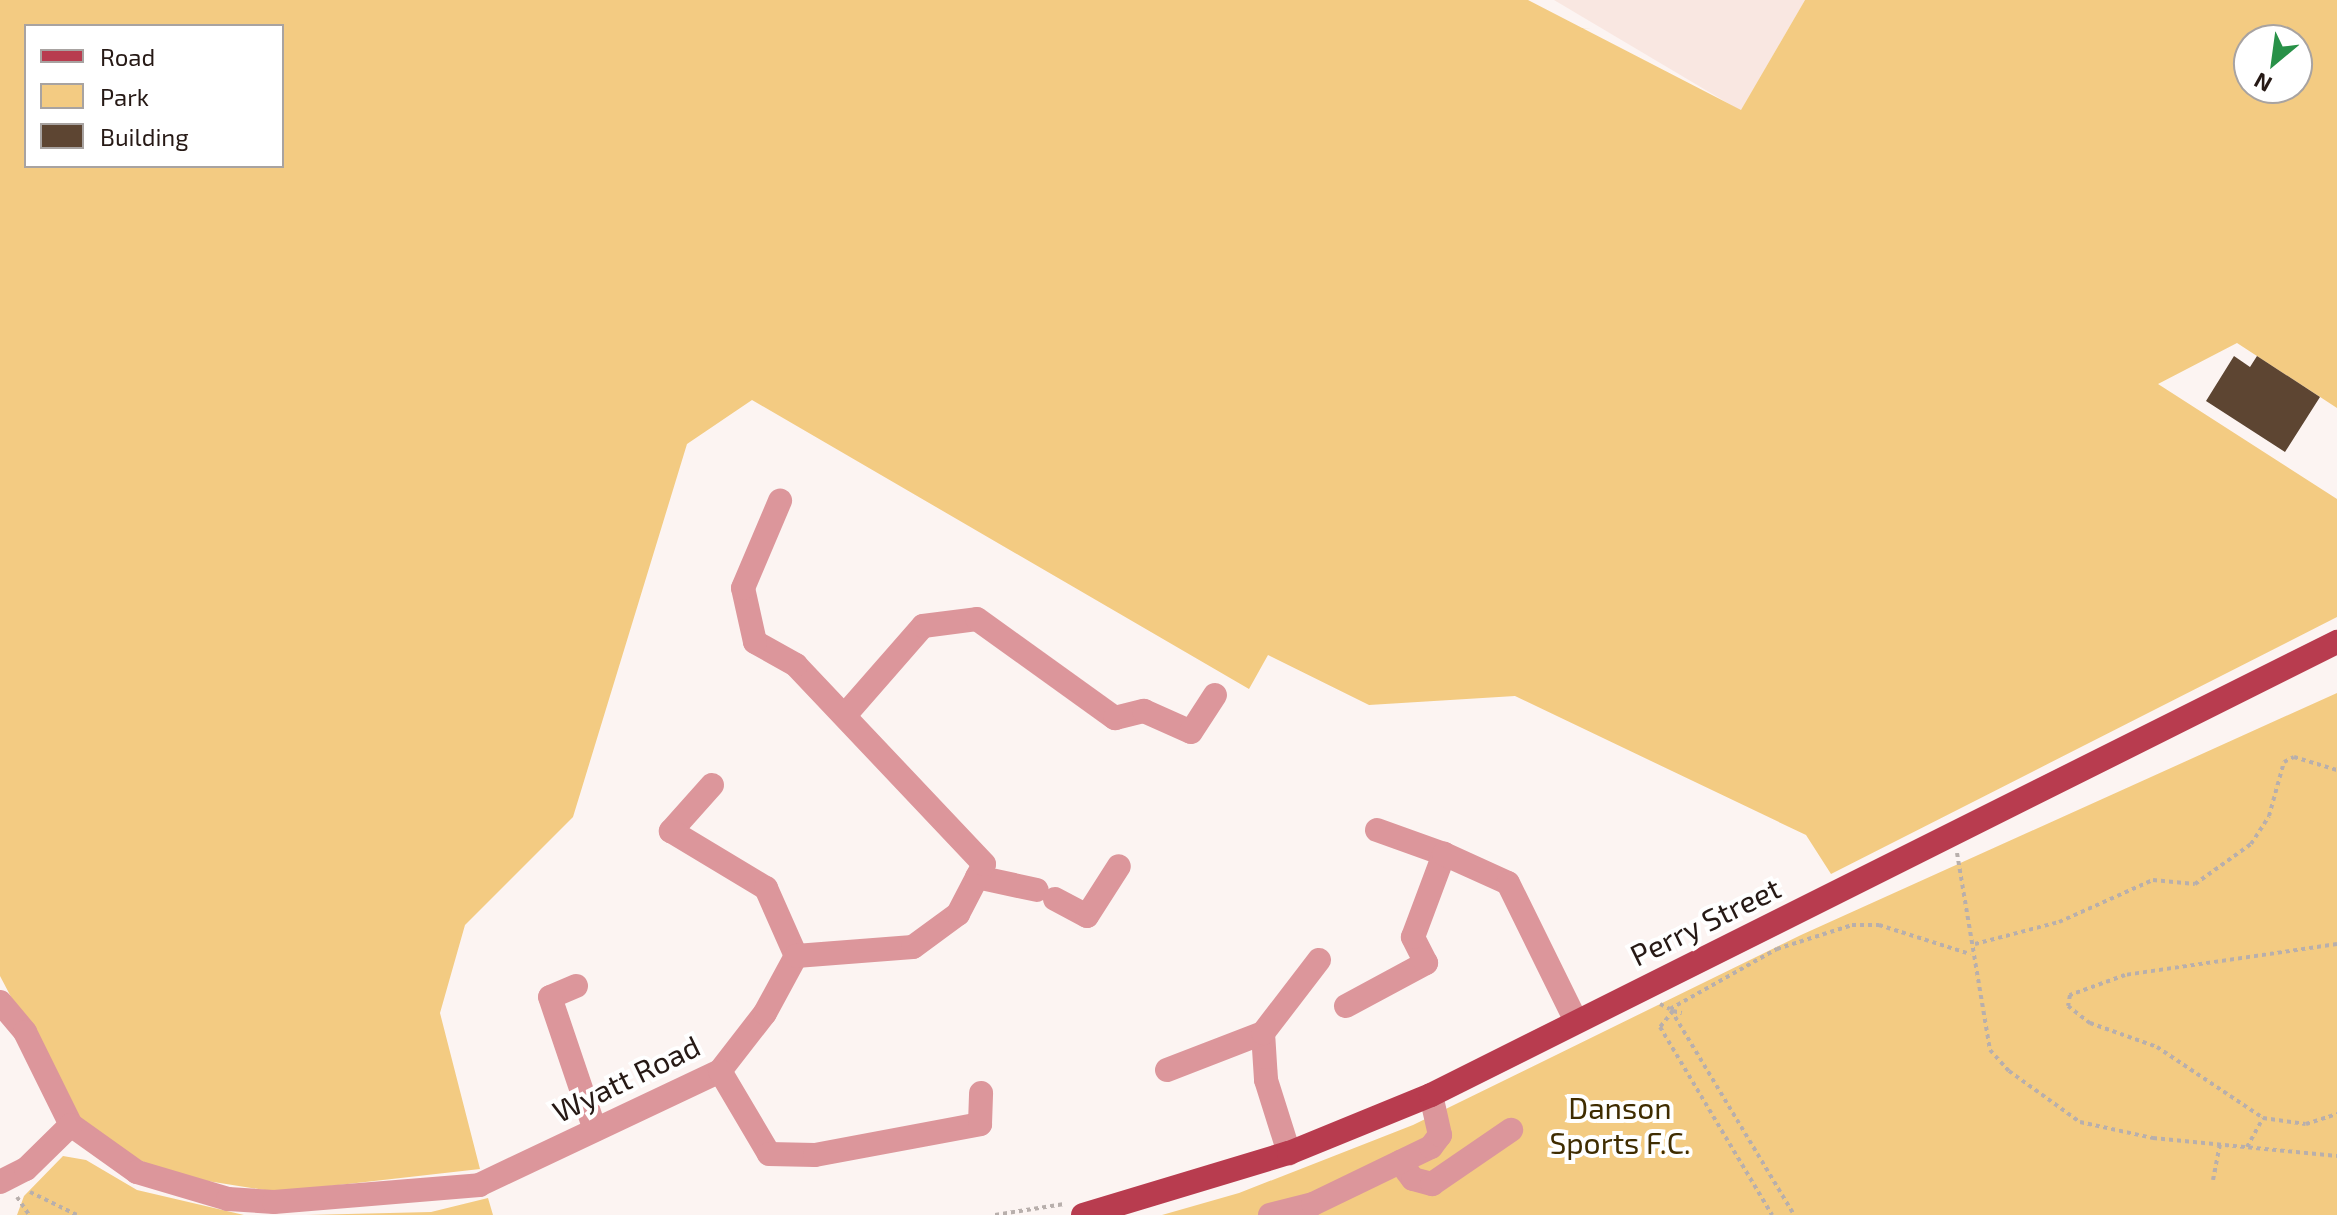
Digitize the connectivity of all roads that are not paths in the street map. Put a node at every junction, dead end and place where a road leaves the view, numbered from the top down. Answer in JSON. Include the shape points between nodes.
{"nodes":[{"id":1,"x":780,"y":501,"type":"dead end"},
{"id":2,"x":2337,"y":642,"type":"edge"},
{"id":3,"x":1215,"y":695,"type":"dead end"},
{"id":4,"x":846,"y":714,"type":"junction"},
{"id":5,"x":712,"y":785,"type":"dead end"},
{"id":6,"x":1377,"y":830,"type":"dead end"},
{"id":7,"x":1444,"y":854,"type":"junction"},
{"id":8,"x":1119,"y":866,"type":"dead end"},
{"id":9,"x":977,"y":877,"type":"junction"},
{"id":10,"x":796,"y":956,"type":"junction"},
{"id":11,"x":1319,"y":960,"type":"dead end"},
{"id":12,"x":576,"y":986,"type":"dead end"},
{"id":13,"x":0,"y":1002,"type":"edge"},
{"id":14,"x":1346,"y":1006,"type":"dead end"},
{"id":15,"x":1575,"y":1019,"type":"junction"},
{"id":16,"x":1263,"y":1033,"type":"junction"},
{"id":17,"x":1167,"y":1070,"type":"dead end"},
{"id":18,"x":720,"y":1071,"type":"junction"},
{"id":19,"x":981,"y":1093,"type":"dead end"},
{"id":20,"x":1431,"y":1095,"type":"junction"},
{"id":21,"x":71,"y":1125,"type":"junction"},
{"id":22,"x":595,"y":1130,"type":"junction"},
{"id":23,"x":1511,"y":1130,"type":"dead end"},
{"id":24,"x":1289,"y":1153,"type":"junction"},
{"id":25,"x":1400,"y":1162,"type":"junction"},
{"id":26,"x":3,"y":1181,"type":"edge"},
{"id":27,"x":273,"y":1208,"type":"edge"},
{"id":28,"x":1083,"y":1215,"type":"edge"},
{"id":29,"x":1270,"y":1215,"type":"edge"}],
"edges":[{"from":1,"to":4,"type":"street","via":[[743,588],[755,642],[796,665]]},
{"from":2,"to":15,"type":"main road","name":"Perry Street"},
{"from":3,"to":4,"type":"street","via":[[1191,732],[1144,711],[1115,718],[977,619],[923,626]]},
{"from":4,"to":9,"type":"street","via":[[984,864]]},
{"from":5,"to":10,"type":"street","via":[[671,831],[766,888]]},
{"from":6,"to":7,"type":"street"},
{"from":7,"to":14,"type":"street","via":[[1413,937],[1426,963]]},
{"from":7,"to":15,"type":"street","via":[[1508,883]]},
{"from":8,"to":9,"type":"street","via":[[1087,916],[1046,895]]},
{"from":9,"to":10,"type":"street","via":[[958,914],[913,947]]},
{"from":10,"to":18,"type":"street","name":"Wyatt Road","via":[[765,1013]]},
{"from":11,"to":16,"type":"street"},
{"from":12,"to":22,"type":"street","via":[[550,997]]},
{"from":13,"to":21,"type":"street","via":[[25,1032]]},
{"from":15,"to":20,"type":"main road","name":"Perry Street"},
{"from":16,"to":17,"type":"street"},
{"from":16,"to":24,"type":"street","via":[[1266,1080]]},
{"from":18,"to":19,"type":"street","via":[[769,1154],[815,1155],[980,1124]]},
{"from":18,"to":22,"type":"street","name":"Wyatt Road"},
{"from":20,"to":24,"type":"main road","name":"Perry Street"},
{"from":20,"to":25,"type":"street","via":[[1440,1135]]},
{"from":21,"to":26,"type":"street"},
{"from":21,"to":27,"type":"street","name":"Wyatt Road","via":[[113,1159],[161,1183]]},
{"from":22,"to":27,"type":"street","name":"Wyatt Road","via":[[479,1185]]},
{"from":23,"to":25,"type":"street","via":[[1432,1184],[1413,1179]]},
{"from":24,"to":28,"type":"main road","name":"Perry Street"},
{"from":25,"to":29,"type":"street","via":[[1313,1204]]}]}
